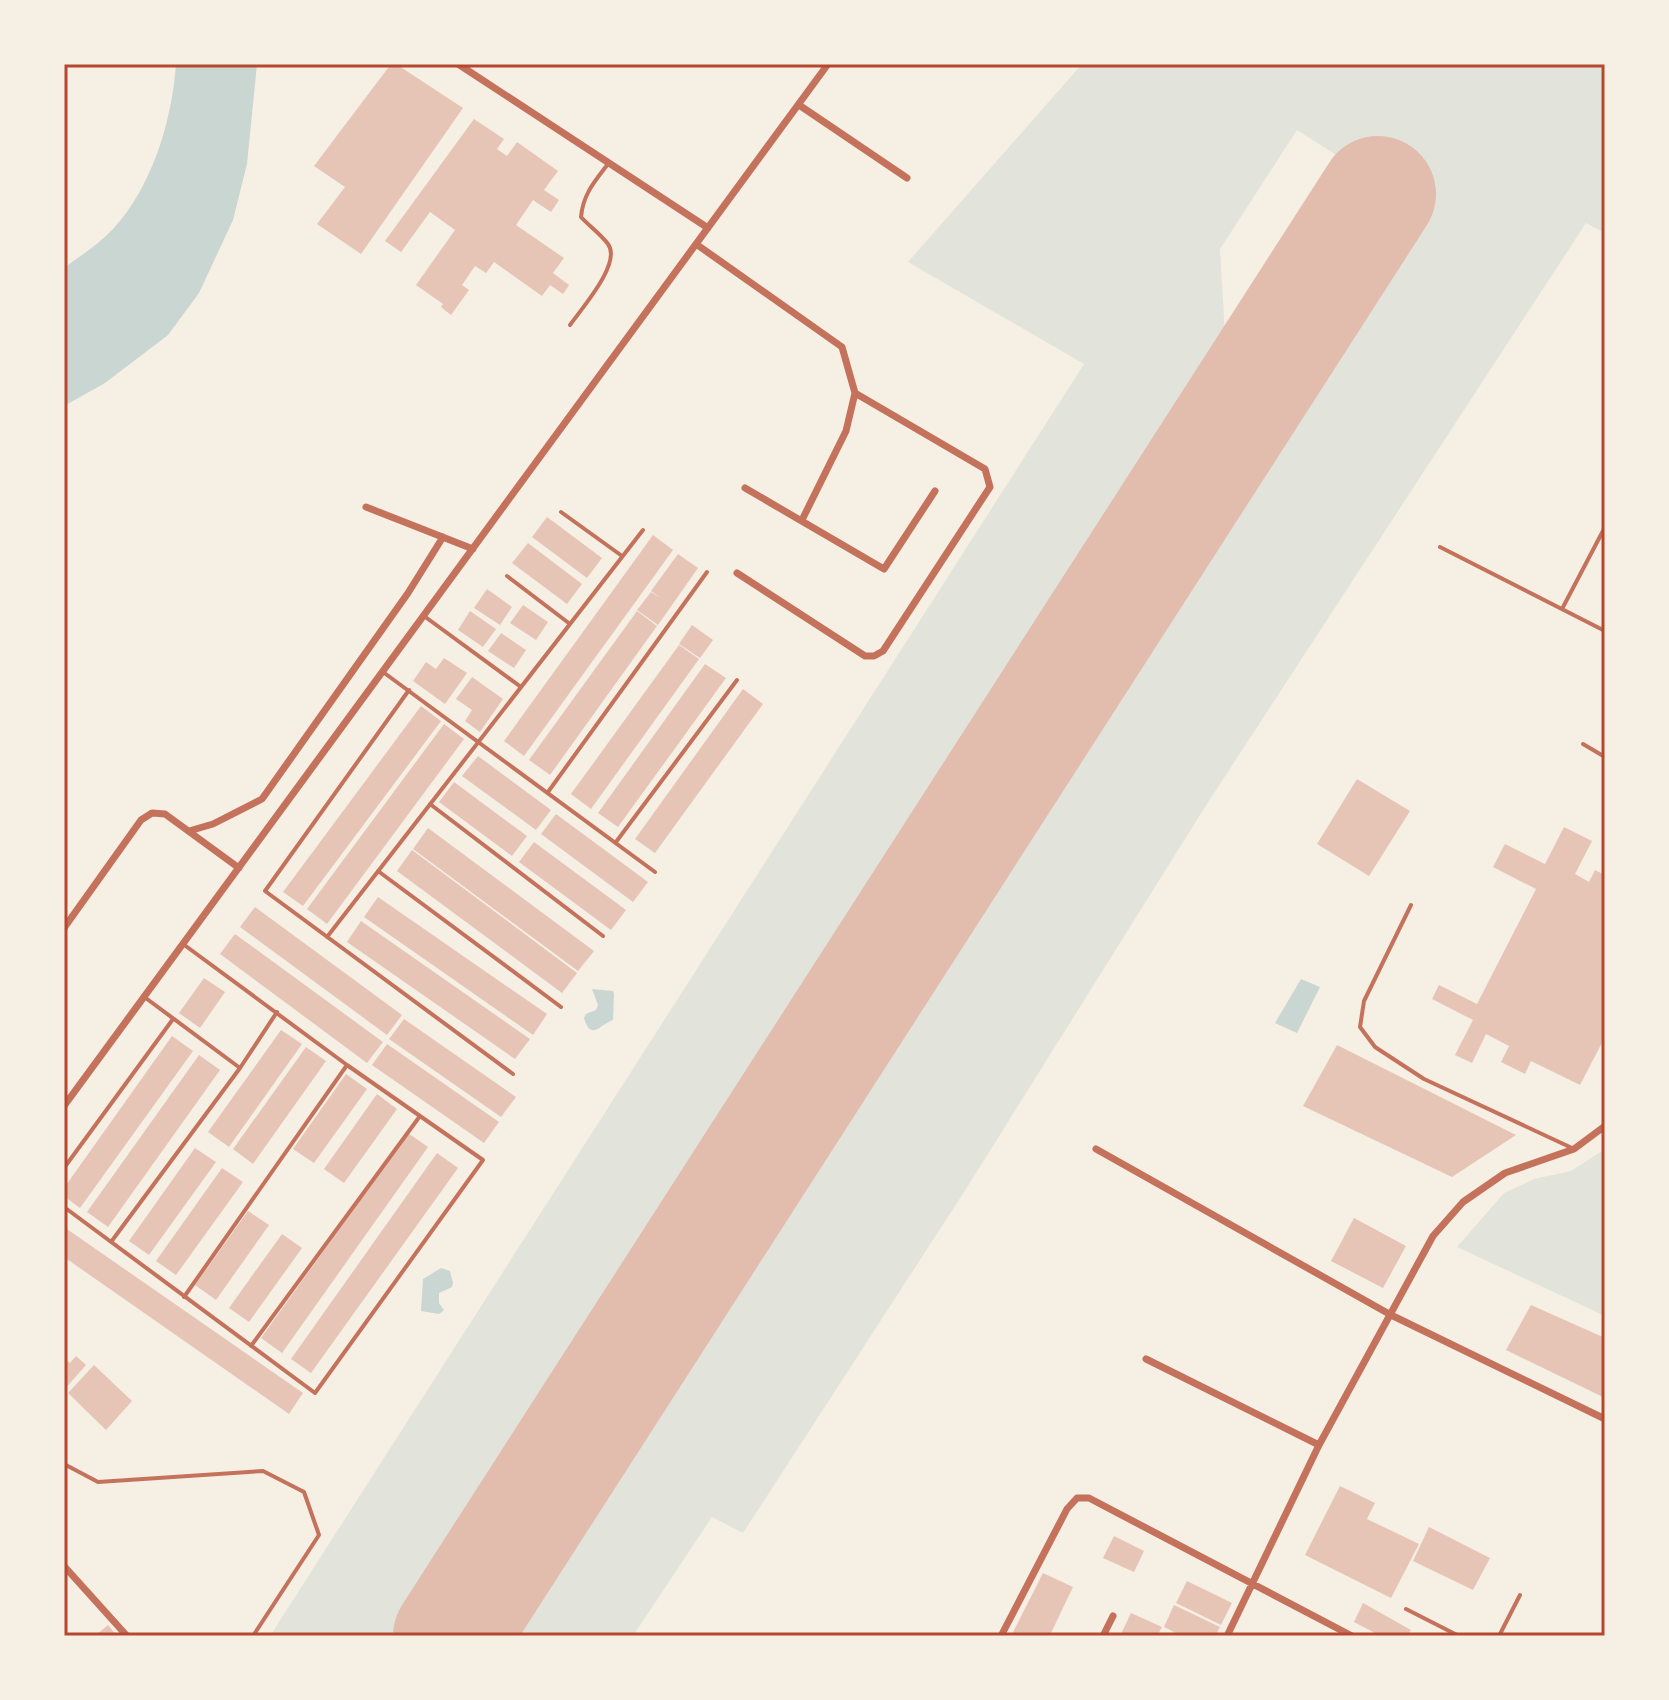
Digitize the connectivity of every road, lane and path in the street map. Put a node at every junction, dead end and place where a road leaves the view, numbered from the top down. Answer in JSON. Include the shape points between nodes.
{"nodes":[{"id":1,"x":458,"y":64,"type":"edge"},
{"id":2,"x":828,"y":64,"type":"edge"},
{"id":3,"x":799,"y":105,"type":"junction"},
{"id":4,"x":610,"y":162,"type":"junction"},
{"id":5,"x":907,"y":178,"type":"dead end"},
{"id":6,"x":708,"y":228,"type":"junction"},
{"id":7,"x":696,"y":244,"type":"junction"},
{"id":8,"x":570,"y":325,"type":"dead end"},
{"id":9,"x":855,"y":393,"type":"junction"},
{"id":10,"x":745,"y":488,"type":"dead end"},
{"id":11,"x":935,"y":491,"type":"dead end"},
{"id":12,"x":366,"y":507,"type":"dead end"},
{"id":13,"x":561,"y":512,"type":"dead end"},
{"id":14,"x":802,"y":520,"type":"junction"},
{"id":15,"x":1605,"y":527,"type":"edge"},
{"id":16,"x":643,"y":530,"type":"dead end"},
{"id":17,"x":443,"y":537,"type":"junction"},
{"id":18,"x":1440,"y":547,"type":"dead end"},
{"id":19,"x":473,"y":549,"type":"junction"},
{"id":20,"x":622,"y":556,"type":"junction"},
{"id":21,"x":707,"y":572,"type":"dead end"},
{"id":22,"x":737,"y":573,"type":"dead end"},
{"id":23,"x":507,"y":576,"type":"dead end"},
{"id":24,"x":1562,"y":609,"type":"junction"},
{"id":25,"x":424,"y":616,"type":"junction"},
{"id":26,"x":570,"y":624,"type":"junction"},
{"id":27,"x":1605,"y":631,"type":"edge"},
{"id":28,"x":383,"y":672,"type":"junction"},
{"id":29,"x":737,"y":680,"type":"dead end"},
{"id":30,"x":521,"y":687,"type":"junction"},
{"id":31,"x":409,"y":690,"type":"junction"},
{"id":32,"x":479,"y":741,"type":"junction"},
{"id":33,"x":1583,"y":744,"type":"dead end"},
{"id":34,"x":1605,"y":757,"type":"edge"},
{"id":35,"x":548,"y":792,"type":"junction"},
{"id":36,"x":430,"y":804,"type":"junction"},
{"id":37,"x":189,"y":831,"type":"junction"},
{"id":38,"x":616,"y":842,"type":"junction"},
{"id":39,"x":239,"y":868,"type":"junction"},
{"id":40,"x":378,"y":871,"type":"junction"},
{"id":41,"x":655,"y":872,"type":"dead end"},
{"id":42,"x":1411,"y":905,"type":"dead end"},
{"id":43,"x":64,"y":928,"type":"edge"},
{"id":44,"x":603,"y":936,"type":"dead end"},
{"id":45,"x":327,"y":937,"type":"junction"},
{"id":46,"x":183,"y":944,"type":"junction"},
{"id":47,"x":143,"y":996,"type":"junction"},
{"id":48,"x":561,"y":1007,"type":"dead end"},
{"id":49,"x":277,"y":1012,"type":"junction"},
{"id":50,"x":173,"y":1019,"type":"junction"},
{"id":51,"x":347,"y":1065,"type":"junction"},
{"id":52,"x":240,"y":1068,"type":"junction"},
{"id":53,"x":513,"y":1074,"type":"dead end"},
{"id":54,"x":64,"y":1106,"type":"edge"},
{"id":55,"x":420,"y":1116,"type":"junction"},
{"id":56,"x":1605,"y":1126,"type":"edge"},
{"id":57,"x":1096,"y":1149,"type":"dead end"},
{"id":58,"x":1574,"y":1149,"type":"junction"},
{"id":59,"x":64,"y":1168,"type":"edge"},
{"id":60,"x":64,"y":1207,"type":"edge"},
{"id":61,"x":111,"y":1242,"type":"junction"},
{"id":62,"x":184,"y":1297,"type":"junction"},
{"id":63,"x":1391,"y":1315,"type":"junction"},
{"id":64,"x":251,"y":1346,"type":"junction"},
{"id":65,"x":1146,"y":1359,"type":"dead end"},
{"id":66,"x":1605,"y":1419,"type":"edge"},
{"id":67,"x":1319,"y":1445,"type":"junction"},
{"id":68,"x":64,"y":1464,"type":"edge"},
{"id":69,"x":64,"y":1566,"type":"edge"},
{"id":70,"x":1251,"y":1585,"type":"junction"},
{"id":71,"x":1520,"y":1595,"type":"dead end"},
{"id":72,"x":1406,"y":1609,"type":"dead end"},
{"id":73,"x":1113,"y":1616,"type":"dead end"},
{"id":74,"x":127,"y":1636,"type":"edge"},
{"id":75,"x":253,"y":1636,"type":"edge"},
{"id":76,"x":1001,"y":1636,"type":"edge"},
{"id":77,"x":1103,"y":1636,"type":"edge"},
{"id":78,"x":1227,"y":1636,"type":"edge"},
{"id":79,"x":1352,"y":1636,"type":"edge"},
{"id":80,"x":1459,"y":1636,"type":"edge"},
{"id":81,"x":1499,"y":1636,"type":"edge"}],
"edges":[{"from":1,"to":4,"type":"street"},
{"from":2,"to":3,"type":"street"},
{"from":3,"to":5,"type":"street"},
{"from":3,"to":6,"type":"street"},
{"from":4,"to":6,"type":"street"},
{"from":4,"to":8,"type":"lane","via":[[588,190],[581,217],[609,245],[612,257]]},
{"from":6,"to":7,"type":"street"},
{"from":7,"to":9,"type":"street","via":[[842,347]]},
{"from":7,"to":19,"type":"street"},
{"from":9,"to":14,"type":"street","via":[[846,431]]},
{"from":9,"to":22,"type":"street","via":[[985,469],[989,478],[990,487],[891,639],[883,651],[865,656]]},
{"from":10,"to":14,"type":"street"},
{"from":11,"to":14,"type":"street","via":[[884,569]]},
{"from":12,"to":17,"type":"street"},
{"from":13,"to":20,"type":"lane"},
{"from":15,"to":24,"type":"lane"},
{"from":16,"to":20,"type":"lane"},
{"from":17,"to":19,"type":"street"},
{"from":17,"to":37,"type":"street","via":[[262,799]]},
{"from":18,"to":24,"type":"lane"},
{"from":19,"to":25,"type":"street"},
{"from":20,"to":26,"type":"lane"},
{"from":21,"to":35,"type":"lane"},
{"from":23,"to":26,"type":"lane"},
{"from":24,"to":27,"type":"lane"},
{"from":25,"to":28,"type":"street"},
{"from":25,"to":30,"type":"lane"},
{"from":26,"to":30,"type":"lane"},
{"from":28,"to":31,"type":"lane"},
{"from":28,"to":39,"type":"street"},
{"from":29,"to":38,"type":"lane"},
{"from":30,"to":32,"type":"lane"},
{"from":31,"to":32,"type":"lane"},
{"from":31,"to":45,"type":"lane","via":[[265,891]]},
{"from":32,"to":35,"type":"lane"},
{"from":32,"to":36,"type":"lane"},
{"from":33,"to":34,"type":"lane"},
{"from":35,"to":38,"type":"lane"},
{"from":36,"to":40,"type":"lane"},
{"from":36,"to":44,"type":"lane"},
{"from":37,"to":39,"type":"street"},
{"from":37,"to":43,"type":"street","via":[[165,814],[146,816]]},
{"from":38,"to":41,"type":"lane"},
{"from":39,"to":46,"type":"street"},
{"from":40,"to":45,"type":"lane"},
{"from":40,"to":48,"type":"lane"},
{"from":42,"to":58,"type":"lane","via":[[1364,1001],[1360,1027],[1375,1047],[1424,1079]]},
{"from":45,"to":53,"type":"lane"},
{"from":46,"to":47,"type":"street"},
{"from":46,"to":49,"type":"lane"},
{"from":47,"to":50,"type":"lane"},
{"from":47,"to":54,"type":"street"},
{"from":49,"to":51,"type":"lane"},
{"from":49,"to":52,"type":"lane"},
{"from":50,"to":52,"type":"lane"},
{"from":50,"to":59,"type":"lane"},
{"from":51,"to":55,"type":"lane"},
{"from":51,"to":62,"type":"lane"},
{"from":52,"to":61,"type":"lane"},
{"from":55,"to":64,"type":"lane"},
{"from":55,"to":64,"type":"lane","via":[[483,1160],[315,1393]]},
{"from":56,"to":58,"type":"street"},
{"from":57,"to":63,"type":"street"},
{"from":58,"to":63,"type":"street","via":[[1505,1173],[1463,1202],[1433,1236]]},
{"from":60,"to":61,"type":"lane"},
{"from":61,"to":62,"type":"lane"},
{"from":62,"to":64,"type":"lane"},
{"from":63,"to":66,"type":"street"},
{"from":63,"to":67,"type":"street"},
{"from":65,"to":67,"type":"street"},
{"from":67,"to":70,"type":"street"},
{"from":68,"to":75,"type":"lane","via":[[98,1482],[263,1471],[304,1492],[319,1535]]},
{"from":69,"to":74,"type":"street"},
{"from":70,"to":76,"type":"street","via":[[1089,1498],[1077,1498]]},
{"from":70,"to":78,"type":"street"},
{"from":70,"to":79,"type":"street"},
{"from":71,"to":81,"type":"lane"},
{"from":72,"to":80,"type":"lane"},
{"from":73,"to":77,"type":"street"}]}
